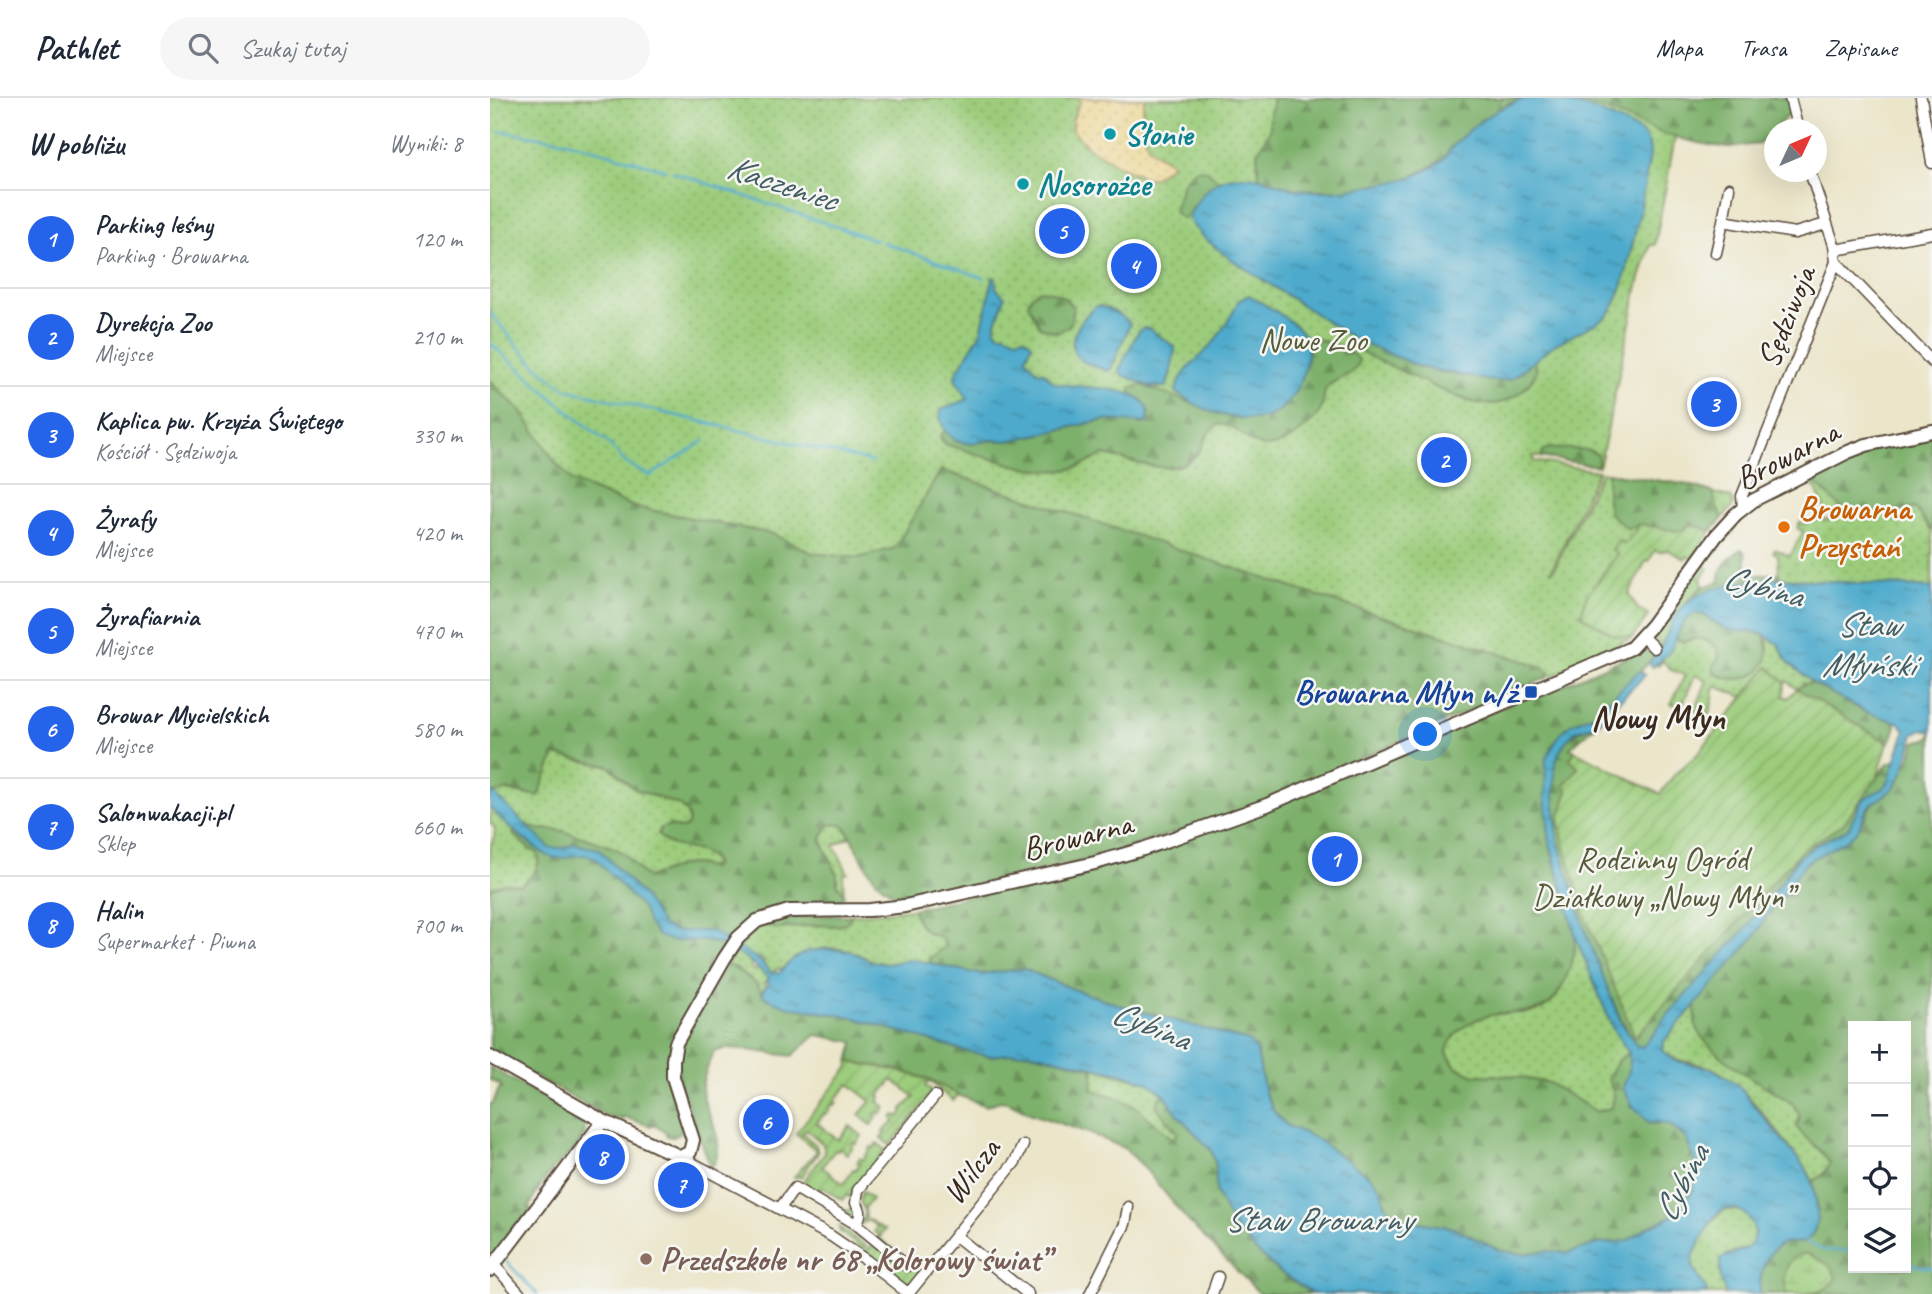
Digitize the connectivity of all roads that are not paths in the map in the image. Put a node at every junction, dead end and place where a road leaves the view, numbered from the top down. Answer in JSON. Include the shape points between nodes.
{"nodes":[{"id":1,"x":1790,"y":98,"type":"edge"},
{"id":2,"x":1922,"y":98,"type":"edge"},
{"id":3,"x":1795,"y":119,"type":"edge"},
{"id":4,"x":1932,"y":163,"type":"edge"},
{"id":5,"x":1813,"y":182,"type":"edge"},
{"id":6,"x":1729,"y":188,"type":"dead end"},
{"id":7,"x":1723,"y":221,"type":"junction"},
{"id":8,"x":1826,"y":224,"type":"junction"},
{"id":9,"x":1932,"y":233,"type":"edge"},
{"id":10,"x":1835,"y":250,"type":"junction"},
{"id":11,"x":1716,"y":253,"type":"dead end"},
{"id":12,"x":1836,"y":262,"type":"junction"},
{"id":13,"x":1932,"y":362,"type":"edge"},
{"id":14,"x":1932,"y":430,"type":"edge"},
{"id":15,"x":1743,"y":509,"type":"junction"},
{"id":16,"x":1643,"y":637,"type":"junction"},
{"id":17,"x":1654,"y":648,"type":"dead end"},
{"id":18,"x":490,"y":1057,"type":"edge"},
{"id":19,"x":935,"y":1096,"type":"dead end"},
{"id":20,"x":603,"y":1121,"type":"junction"},
{"id":21,"x":1023,"y":1145,"type":"dead end"},
{"id":22,"x":681,"y":1157,"type":"junction"},
{"id":23,"x":1128,"y":1207,"type":"dead end"},
{"id":24,"x":780,"y":1208,"type":"junction"},
{"id":25,"x":856,"y":1224,"type":"junction"},
{"id":26,"x":956,"y":1236,"type":"junction"},
{"id":27,"x":907,"y":1266,"type":"dead end"},
{"id":28,"x":492,"y":1267,"type":"edge"},
{"id":29,"x":1218,"y":1276,"type":"dead end"},
{"id":30,"x":520,"y":1294,"type":"edge"},
{"id":31,"x":908,"y":1294,"type":"edge"},
{"id":32,"x":1028,"y":1294,"type":"edge"},
{"id":33,"x":1090,"y":1294,"type":"edge"},
{"id":34,"x":1212,"y":1294,"type":"edge"}],
"edges":[{"from":1,"to":3,"type":"street"},
{"from":2,"to":4,"type":"street"},
{"from":5,"to":8,"type":"street"},
{"from":6,"to":7,"type":"street"},
{"from":7,"to":8,"type":"street","via":[[1796,233]]},
{"from":7,"to":11,"type":"street"},
{"from":8,"to":10,"type":"street"},
{"from":9,"to":10,"type":"street","name":"Sędziwoja"},
{"from":10,"to":12,"type":"street"},
{"from":12,"to":13,"type":"street"},
{"from":12,"to":15,"type":"street","name":"Sędziwoja","via":[[1742,496]]},
{"from":14,"to":15,"type":"street","name":"Browarna","via":[[1848,452],[1763,494]]},
{"from":15,"to":16,"type":"street","name":"Browarna","via":[[1716,536]]},
{"from":16,"to":17,"type":"street"},
{"from":16,"to":22,"type":"street","name":"Browarna","via":[[1622,652],[1279,800],[1152,846],[905,906],[789,911],[757,921],[724,958],[676,1043],[673,1077],[693,1140],[690,1152]]},
{"from":18,"to":20,"type":"street"},
{"from":19,"to":25,"type":"street","via":[[858,1190],[861,1216]]},
{"from":20,"to":22,"type":"street"},
{"from":20,"to":28,"type":"street"},
{"from":21,"to":26,"type":"street","name":"Wilcza","via":[[1015,1162]]},
{"from":22,"to":24,"type":"street"},
{"from":23,"to":33,"type":"street","via":[[1125,1224]]},
{"from":24,"to":25,"type":"street","via":[[795,1188]]},
{"from":24,"to":31,"type":"street","via":[[847,1246]]},
{"from":25,"to":27,"type":"street"},
{"from":26,"to":31,"type":"street","name":"Wilcza"},
{"from":26,"to":32,"type":"street"},
{"from":28,"to":30,"type":"street"},
{"from":29,"to":34,"type":"street"}]}
